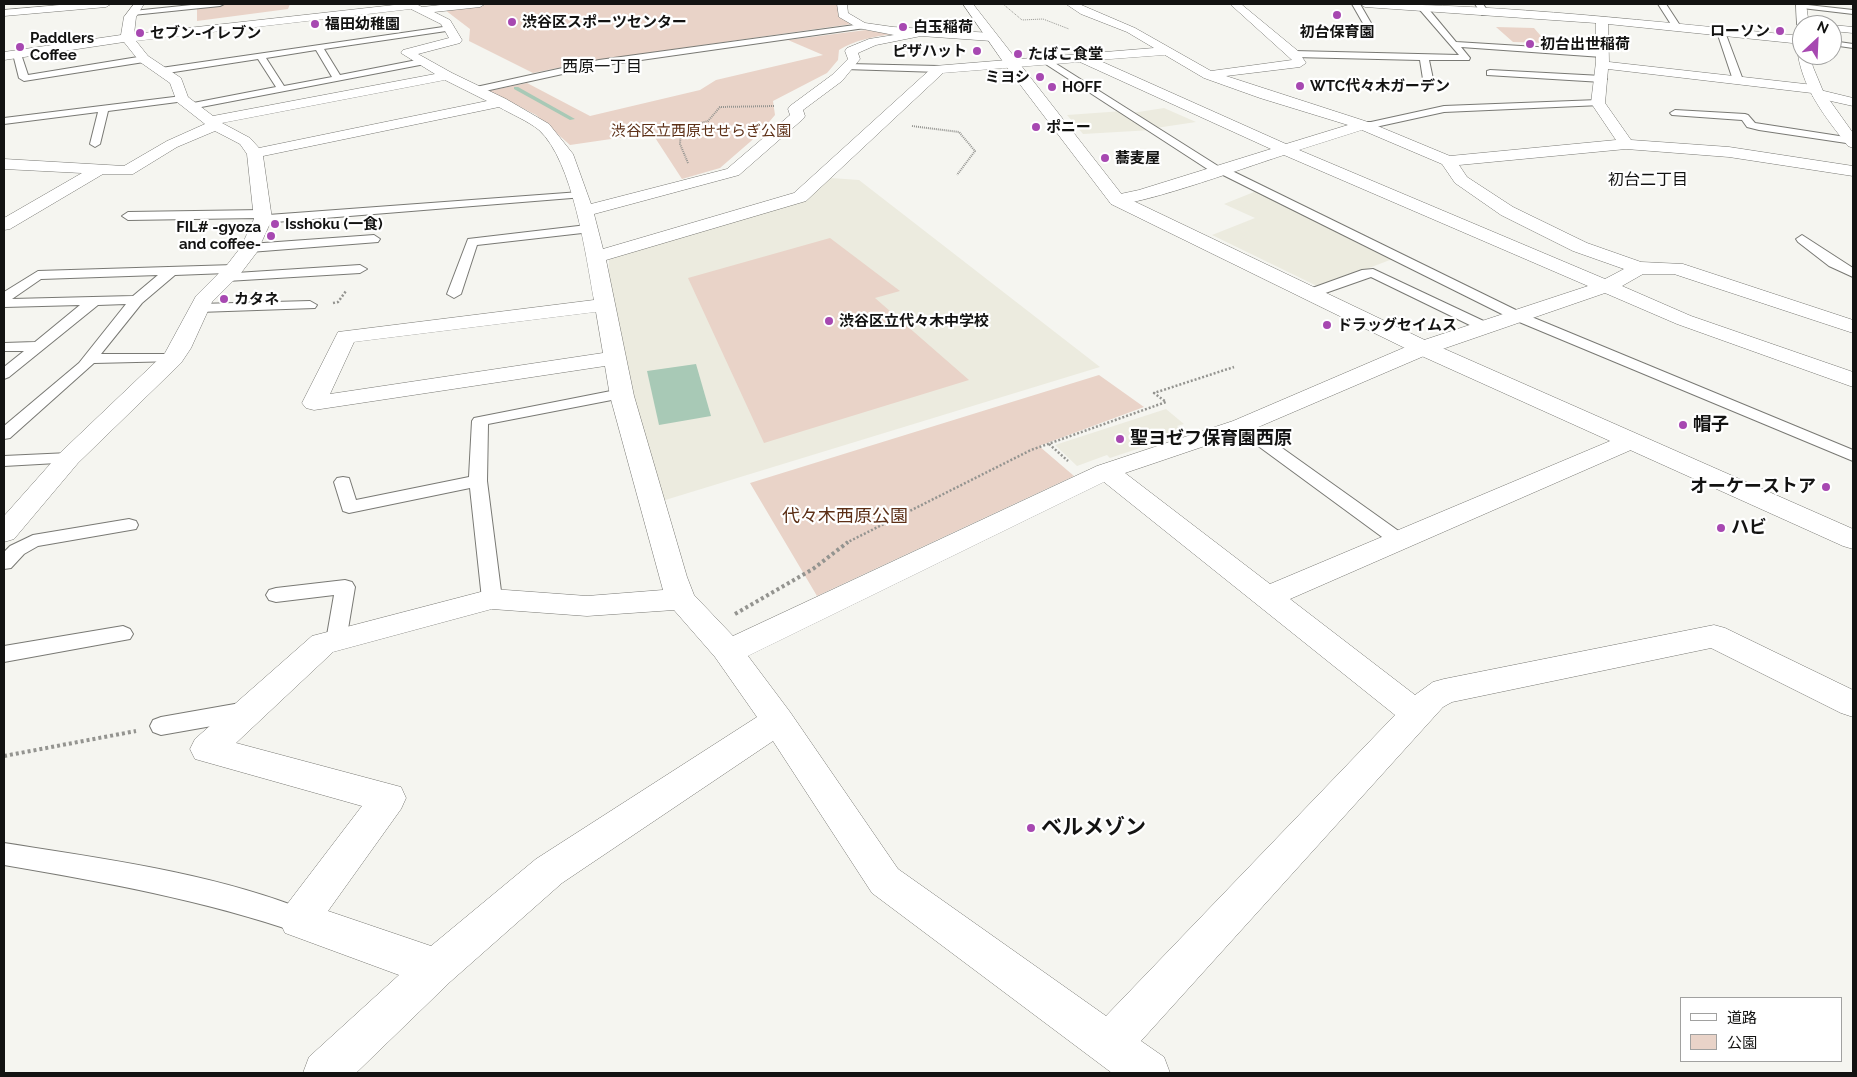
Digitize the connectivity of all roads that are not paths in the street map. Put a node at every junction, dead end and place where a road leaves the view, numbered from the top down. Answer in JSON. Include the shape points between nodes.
{"nodes":[{"id":1,"x":106,"y":4,"type":"edge"},
{"id":2,"x":220,"y":4,"type":"edge"},
{"id":3,"x":480,"y":4,"type":"edge"},
{"id":4,"x":842,"y":4,"type":"edge"},
{"id":5,"x":968,"y":4,"type":"edge"},
{"id":6,"x":1071,"y":4,"type":"edge"},
{"id":7,"x":1235,"y":4,"type":"edge"},
{"id":8,"x":1356,"y":4,"type":"edge"},
{"id":9,"x":1365,"y":4,"type":"edge"},
{"id":10,"x":1662,"y":4,"type":"edge"},
{"id":11,"x":1801,"y":5,"type":"edge"},
{"id":12,"x":415,"y":7,"type":"edge"},
{"id":13,"x":1418,"y":7,"type":"edge"},
{"id":14,"x":136,"y":8,"type":"edge"},
{"id":15,"x":1482,"y":9,"type":"edge"},
{"id":16,"x":1853,"y":12,"type":"edge"},
{"id":17,"x":4,"y":13,"type":"edge"},
{"id":18,"x":1606,"y":16,"type":"junction"},
{"id":19,"x":1368,"y":23,"type":"dead end"},
{"id":20,"x":862,"y":26,"type":"junction"},
{"id":21,"x":1677,"y":27,"type":"junction"},
{"id":22,"x":450,"y":28,"type":"junction"},
{"id":23,"x":1721,"y":32,"type":"junction"},
{"id":24,"x":917,"y":34,"type":"junction"},
{"id":25,"x":992,"y":37,"type":"junction"},
{"id":26,"x":127,"y":38,"type":"junction"},
{"id":27,"x":1792,"y":39,"type":"edge"},
{"id":28,"x":1454,"y":44,"type":"junction"},
{"id":29,"x":318,"y":47,"type":"junction"},
{"id":30,"x":1166,"y":51,"type":"junction"},
{"id":31,"x":17,"y":54,"type":"junction"},
{"id":32,"x":1294,"y":54,"type":"junction"},
{"id":33,"x":658,"y":55,"type":"junction"},
{"id":34,"x":4,"y":56,"type":"edge"},
{"id":35,"x":260,"y":56,"type":"junction"},
{"id":36,"x":640,"y":57,"type":"junction"},
{"id":37,"x":1424,"y":57,"type":"junction"},
{"id":38,"x":1083,"y":58,"type":"junction"},
{"id":39,"x":144,"y":59,"type":"junction"},
{"id":40,"x":1603,"y":60,"type":"junction"},
{"id":41,"x":1047,"y":61,"type":"junction"},
{"id":42,"x":422,"y":62,"type":"junction"},
{"id":43,"x":676,"y":63,"type":"dead end"},
{"id":44,"x":1011,"y":63,"type":"junction"},
{"id":45,"x":651,"y":65,"type":"dead end"},
{"id":46,"x":1806,"y":65,"type":"edge"},
{"id":47,"x":848,"y":67,"type":"junction"},
{"id":48,"x":939,"y":69,"type":"junction"},
{"id":49,"x":161,"y":71,"type":"junction"},
{"id":50,"x":1490,"y":73,"type":"dead end"},
{"id":51,"x":1209,"y":75,"type":"junction"},
{"id":52,"x":447,"y":76,"type":"junction"},
{"id":53,"x":337,"y":78,"type":"junction"},
{"id":54,"x":1428,"y":79,"type":"dead end"},
{"id":55,"x":1602,"y":80,"type":"junction"},
{"id":56,"x":1738,"y":80,"type":"junction"},
{"id":57,"x":281,"y":88,"type":"junction"},
{"id":58,"x":476,"y":90,"type":"junction"},
{"id":59,"x":1816,"y":91,"type":"junction"},
{"id":60,"x":186,"y":102,"type":"junction"},
{"id":61,"x":501,"y":102,"type":"junction"},
{"id":62,"x":1853,"y":102,"type":"edge"},
{"id":63,"x":1598,"y":103,"type":"junction"},
{"id":64,"x":104,"y":108,"type":"junction"},
{"id":65,"x":1675,"y":113,"type":"dead end"},
{"id":66,"x":4,"y":121,"type":"edge"},
{"id":67,"x":212,"y":123,"type":"junction"},
{"id":68,"x":1363,"y":125,"type":"junction"},
{"id":69,"x":1853,"y":142,"type":"edge"},
{"id":70,"x":95,"y":144,"type":"dead end"},
{"id":71,"x":1626,"y":144,"type":"junction"},
{"id":72,"x":1284,"y":149,"type":"junction"},
{"id":73,"x":255,"y":153,"type":"junction"},
{"id":74,"x":1448,"y":161,"type":"junction"},
{"id":75,"x":4,"y":165,"type":"edge"},
{"id":76,"x":1218,"y":169,"type":"junction"},
{"id":77,"x":101,"y":170,"type":"junction"},
{"id":78,"x":1853,"y":171,"type":"edge"},
{"id":79,"x":1117,"y":200,"type":"junction"},
{"id":80,"x":128,"y":216,"type":"dead end"},
{"id":81,"x":263,"y":217,"type":"junction"},
{"id":82,"x":8,"y":219,"type":"edge"},
{"id":83,"x":587,"y":223,"type":"junction"},
{"id":84,"x":374,"y":239,"type":"dead end"},
{"id":85,"x":1802,"y":239,"type":"dead end"},
{"id":86,"x":250,"y":248,"type":"junction"},
{"id":87,"x":1638,"y":268,"type":"junction"},
{"id":88,"x":170,"y":271,"type":"junction"},
{"id":89,"x":230,"y":273,"type":"junction"},
{"id":90,"x":1853,"y":273,"type":"edge"},
{"id":91,"x":350,"y":285,"type":"dead end"},
{"id":92,"x":1608,"y":286,"type":"junction"},
{"id":93,"x":454,"y":294,"type":"dead end"},
{"id":94,"x":1309,"y":294,"type":"junction"},
{"id":95,"x":4,"y":298,"type":"edge"},
{"id":96,"x":136,"y":300,"type":"junction"},
{"id":97,"x":93,"y":302,"type":"junction"},
{"id":98,"x":4,"y":303,"type":"edge"},
{"id":99,"x":310,"y":305,"type":"dead end"},
{"id":100,"x":604,"y":305,"type":"junction"},
{"id":101,"x":199,"y":308,"type":"junction"},
{"id":102,"x":1517,"y":316,"type":"junction"},
{"id":103,"x":1484,"y":327,"type":"junction"},
{"id":104,"x":1853,"y":327,"type":"edge"},
{"id":105,"x":37,"y":346,"type":"junction"},
{"id":106,"x":4,"y":347,"type":"edge"},
{"id":107,"x":1423,"y":348,"type":"junction"},
{"id":108,"x":173,"y":358,"type":"junction"},
{"id":109,"x":614,"y":358,"type":"junction"},
{"id":110,"x":89,"y":359,"type":"junction"},
{"id":111,"x":4,"y":374,"type":"edge"},
{"id":112,"x":1853,"y":380,"type":"edge"},
{"id":113,"x":621,"y":394,"type":"junction"},
{"id":114,"x":1241,"y":426,"type":"junction"},
{"id":115,"x":4,"y":434,"type":"edge"},
{"id":116,"x":1631,"y":441,"type":"junction"},
{"id":117,"x":1853,"y":456,"type":"edge"},
{"id":118,"x":69,"y":458,"type":"junction"},
{"id":119,"x":4,"y":461,"type":"edge"},
{"id":120,"x":1106,"y":471,"type":"junction"},
{"id":121,"x":478,"y":481,"type":"junction"},
{"id":122,"x":344,"y":482,"type":"dead end"},
{"id":123,"x":129,"y":525,"type":"dead end"},
{"id":124,"x":4,"y":533,"type":"edge"},
{"id":125,"x":1400,"y":540,"type":"junction"},
{"id":126,"x":1853,"y":540,"type":"edge"},
{"id":127,"x":4,"y":563,"type":"edge"},
{"id":128,"x":276,"y":594,"type":"dead end"},
{"id":129,"x":1267,"y":597,"type":"junction"},
{"id":130,"x":681,"y":598,"type":"junction"},
{"id":131,"x":492,"y":599,"type":"junction"},
{"id":132,"x":123,"y":634,"type":"dead end"},
{"id":133,"x":718,"y":640,"type":"junction"},
{"id":134,"x":336,"y":641,"type":"junction"},
{"id":135,"x":4,"y":654,"type":"edge"},
{"id":136,"x":1853,"y":704,"type":"edge"},
{"id":137,"x":248,"y":711,"type":"junction"},
{"id":138,"x":1418,"y":715,"type":"junction"},
{"id":139,"x":778,"y":721,"type":"junction"},
{"id":140,"x":161,"y":726,"type":"road end"},
{"id":141,"x":4,"y":854,"type":"edge"},
{"id":142,"x":299,"y":920,"type":"junction"},
{"id":143,"x":436,"y":968,"type":"junction"},
{"id":144,"x":1108,"y":1045,"type":"junction"},
{"id":145,"x":325,"y":1073,"type":"edge"},
{"id":146,"x":1148,"y":1073,"type":"edge"}],
"edges":[{"from":1,"to":17,"type":"street"},
{"from":2,"to":14,"type":"lane"},
{"from":3,"to":12,"type":"street"},
{"from":4,"to":20,"type":"street","via":[[843,15]]},
{"from":5,"to":25,"type":"street"},
{"from":6,"to":30,"type":"street","via":[[1131,30]]},
{"from":7,"to":32,"type":"street"},
{"from":8,"to":19,"type":"lane"},
{"from":9,"to":13,"type":"street"},
{"from":10,"to":21,"type":"lane"},
{"from":11,"to":16,"type":"lane"},
{"from":12,"to":22,"type":"street","via":[[446,22]]},
{"from":12,"to":26,"type":"street"},
{"from":13,"to":15,"type":"street"},
{"from":13,"to":28,"type":"lane"},
{"from":14,"to":26,"type":"street","via":[[130,17]]},
{"from":15,"to":18,"type":"street"},
{"from":18,"to":21,"type":"street","via":[[1618,22]]},
{"from":18,"to":40,"type":"street"},
{"from":20,"to":24,"type":"street"},
{"from":20,"to":33,"type":"lane"},
{"from":21,"to":23,"type":"street"},
{"from":22,"to":29,"type":"lane"},
{"from":22,"to":42,"type":"street","via":[[456,40],[407,53]]},
{"from":23,"to":27,"type":"street"},
{"from":23,"to":56,"type":"lane"},
{"from":24,"to":25,"type":"street"},
{"from":24,"to":47,"type":"street","via":[[860,46],[851,51],[854,59]]},
{"from":25,"to":44,"type":"street"},
{"from":26,"to":31,"type":"street"},
{"from":26,"to":39,"type":"street"},
{"from":28,"to":37,"type":"lane","via":[[1466,58]]},
{"from":28,"to":40,"type":"lane","via":[[1558,50]]},
{"from":29,"to":35,"type":"lane"},
{"from":29,"to":53,"type":"lane","via":[[329,57]]},
{"from":30,"to":38,"type":"street"},
{"from":30,"to":51,"type":"street"},
{"from":31,"to":34,"type":"street"},
{"from":31,"to":39,"type":"lane","via":[[24,78]]},
{"from":32,"to":37,"type":"lane"},
{"from":32,"to":51,"type":"street","via":[[1300,63]]},
{"from":33,"to":36,"type":"lane"},
{"from":33,"to":43,"type":"lane"},
{"from":35,"to":49,"type":"lane"},
{"from":35,"to":57,"type":"lane"},
{"from":36,"to":45,"type":"lane"},
{"from":36,"to":58,"type":"lane"},
{"from":37,"to":54,"type":"lane"},
{"from":38,"to":41,"type":"street"},
{"from":38,"to":72,"type":"street"},
{"from":39,"to":49,"type":"street"},
{"from":40,"to":55,"type":"street"},
{"from":40,"to":56,"type":"street"},
{"from":41,"to":44,"type":"street"},
{"from":41,"to":76,"type":"lane"},
{"from":42,"to":52,"type":"street"},
{"from":42,"to":53,"type":"lane"},
{"from":44,"to":48,"type":"street"},
{"from":44,"to":79,"type":"street"},
{"from":46,"to":59,"type":"street"},
{"from":47,"to":48,"type":"lane"},
{"from":47,"to":83,"type":"street","via":[[795,109],[798,116],[733,172],[690,184]]},
{"from":48,"to":83,"type":"street","via":[[800,196]]},
{"from":49,"to":60,"type":"street","via":[[176,81]]},
{"from":50,"to":55,"type":"lane"},
{"from":51,"to":68,"type":"street"},
{"from":52,"to":58,"type":"street"},
{"from":52,"to":67,"type":"street"},
{"from":53,"to":57,"type":"lane"},
{"from":55,"to":63,"type":"street"},
{"from":56,"to":59,"type":"street"},
{"from":57,"to":60,"type":"lane"},
{"from":58,"to":61,"type":"street"},
{"from":59,"to":62,"type":"street"},
{"from":59,"to":69,"type":"street"},
{"from":60,"to":64,"type":"lane"},
{"from":60,"to":67,"type":"street"},
{"from":61,"to":73,"type":"street"},
{"from":61,"to":83,"type":"street","via":[[544,127],[565,154]]},
{"from":63,"to":68,"type":"lane","via":[[1444,109]]},
{"from":63,"to":71,"type":"street"},
{"from":64,"to":66,"type":"lane"},
{"from":64,"to":70,"type":"lane"},
{"from":65,"to":69,"type":"lane","via":[[1745,118],[1751,125],[1759,127]]},
{"from":67,"to":73,"type":"street","via":[[245,141]]},
{"from":67,"to":77,"type":"street","via":[[127,171]]},
{"from":68,"to":72,"type":"street"},
{"from":68,"to":74,"type":"street"},
{"from":71,"to":74,"type":"street"},
{"from":71,"to":78,"type":"street"},
{"from":72,"to":76,"type":"street"},
{"from":72,"to":92,"type":"street"},
{"from":73,"to":81,"type":"street"},
{"from":74,"to":87,"type":"street","via":[[1462,180],[1506,211],[1580,247]]},
{"from":75,"to":77,"type":"street"},
{"from":76,"to":79,"type":"street"},
{"from":76,"to":102,"type":"lane"},
{"from":77,"to":82,"type":"street"},
{"from":79,"to":94,"type":"street"},
{"from":80,"to":81,"type":"lane"},
{"from":81,"to":83,"type":"lane"},
{"from":81,"to":86,"type":"street"},
{"from":83,"to":93,"type":"lane","via":[[472,242]]},
{"from":83,"to":100,"type":"street"},
{"from":84,"to":86,"type":"lane"},
{"from":85,"to":90,"type":"lane"},
{"from":86,"to":89,"type":"street"},
{"from":87,"to":92,"type":"street"},
{"from":87,"to":104,"type":"street","via":[[1676,268]]},
{"from":88,"to":89,"type":"lane"},
{"from":88,"to":95,"type":"lane","via":[[38,275]]},
{"from":88,"to":96,"type":"lane"},
{"from":89,"to":91,"type":"lane","via":[[360,269]]},
{"from":89,"to":101,"type":"street"},
{"from":92,"to":102,"type":"street"},
{"from":92,"to":112,"type":"street","via":[[1684,320]]},
{"from":94,"to":103,"type":"lane","via":[[1373,273]]},
{"from":94,"to":107,"type":"street"},
{"from":96,"to":97,"type":"lane"},
{"from":96,"to":110,"type":"lane"},
{"from":97,"to":98,"type":"lane"},
{"from":97,"to":105,"type":"lane"},
{"from":99,"to":101,"type":"lane"},
{"from":100,"to":109,"type":"street"},
{"from":100,"to":109,"type":"street","via":[[346,337],[314,403]]},
{"from":101,"to":108,"type":"street"},
{"from":102,"to":103,"type":"street"},
{"from":102,"to":117,"type":"lane"},
{"from":103,"to":107,"type":"street"},
{"from":105,"to":106,"type":"lane"},
{"from":105,"to":111,"type":"lane"},
{"from":107,"to":114,"type":"street"},
{"from":107,"to":116,"type":"street"},
{"from":108,"to":110,"type":"lane"},
{"from":108,"to":118,"type":"street"},
{"from":109,"to":113,"type":"street"},
{"from":110,"to":115,"type":"lane"},
{"from":113,"to":121,"type":"lane","via":[[480,421]]},
{"from":113,"to":130,"type":"street"},
{"from":114,"to":120,"type":"street"},
{"from":114,"to":125,"type":"lane"},
{"from":116,"to":125,"type":"street"},
{"from":116,"to":126,"type":"street"},
{"from":118,"to":119,"type":"lane"},
{"from":118,"to":124,"type":"street"},
{"from":120,"to":129,"type":"street"},
{"from":120,"to":133,"type":"street"},
{"from":121,"to":122,"type":"lane","via":[[349,507]]},
{"from":121,"to":131,"type":"lane"},
{"from":123,"to":127,"type":"lane","via":[[33,541]]},
{"from":125,"to":129,"type":"street"},
{"from":128,"to":134,"type":"lane","via":[[345,587]]},
{"from":129,"to":138,"type":"street"},
{"from":130,"to":131,"type":"street","via":[[587,606]]},
{"from":130,"to":133,"type":"street"},
{"from":131,"to":134,"type":"street"},
{"from":132,"to":135,"type":"lane"},
{"from":133,"to":139,"type":"street"},
{"from":134,"to":137,"type":"street","via":[[322,644]]},
{"from":136,"to":138,"type":"street","via":[[1714,636],[1444,691],[1432,698]]},
{"from":137,"to":140,"type":"lane"},
{"from":137,"to":142,"type":"street","via":[[207,749],[388,798]]},
{"from":138,"to":144,"type":"street"},
{"from":139,"to":143,"type":"street","via":[[549,871]]},
{"from":139,"to":144,"type":"street","via":[[885,882]]},
{"from":141,"to":142,"type":"lane","via":[[123,874],[260,906]]},
{"from":142,"to":143,"type":"street"},
{"from":143,"to":145,"type":"street"},
{"from":144,"to":146,"type":"street"}]}
